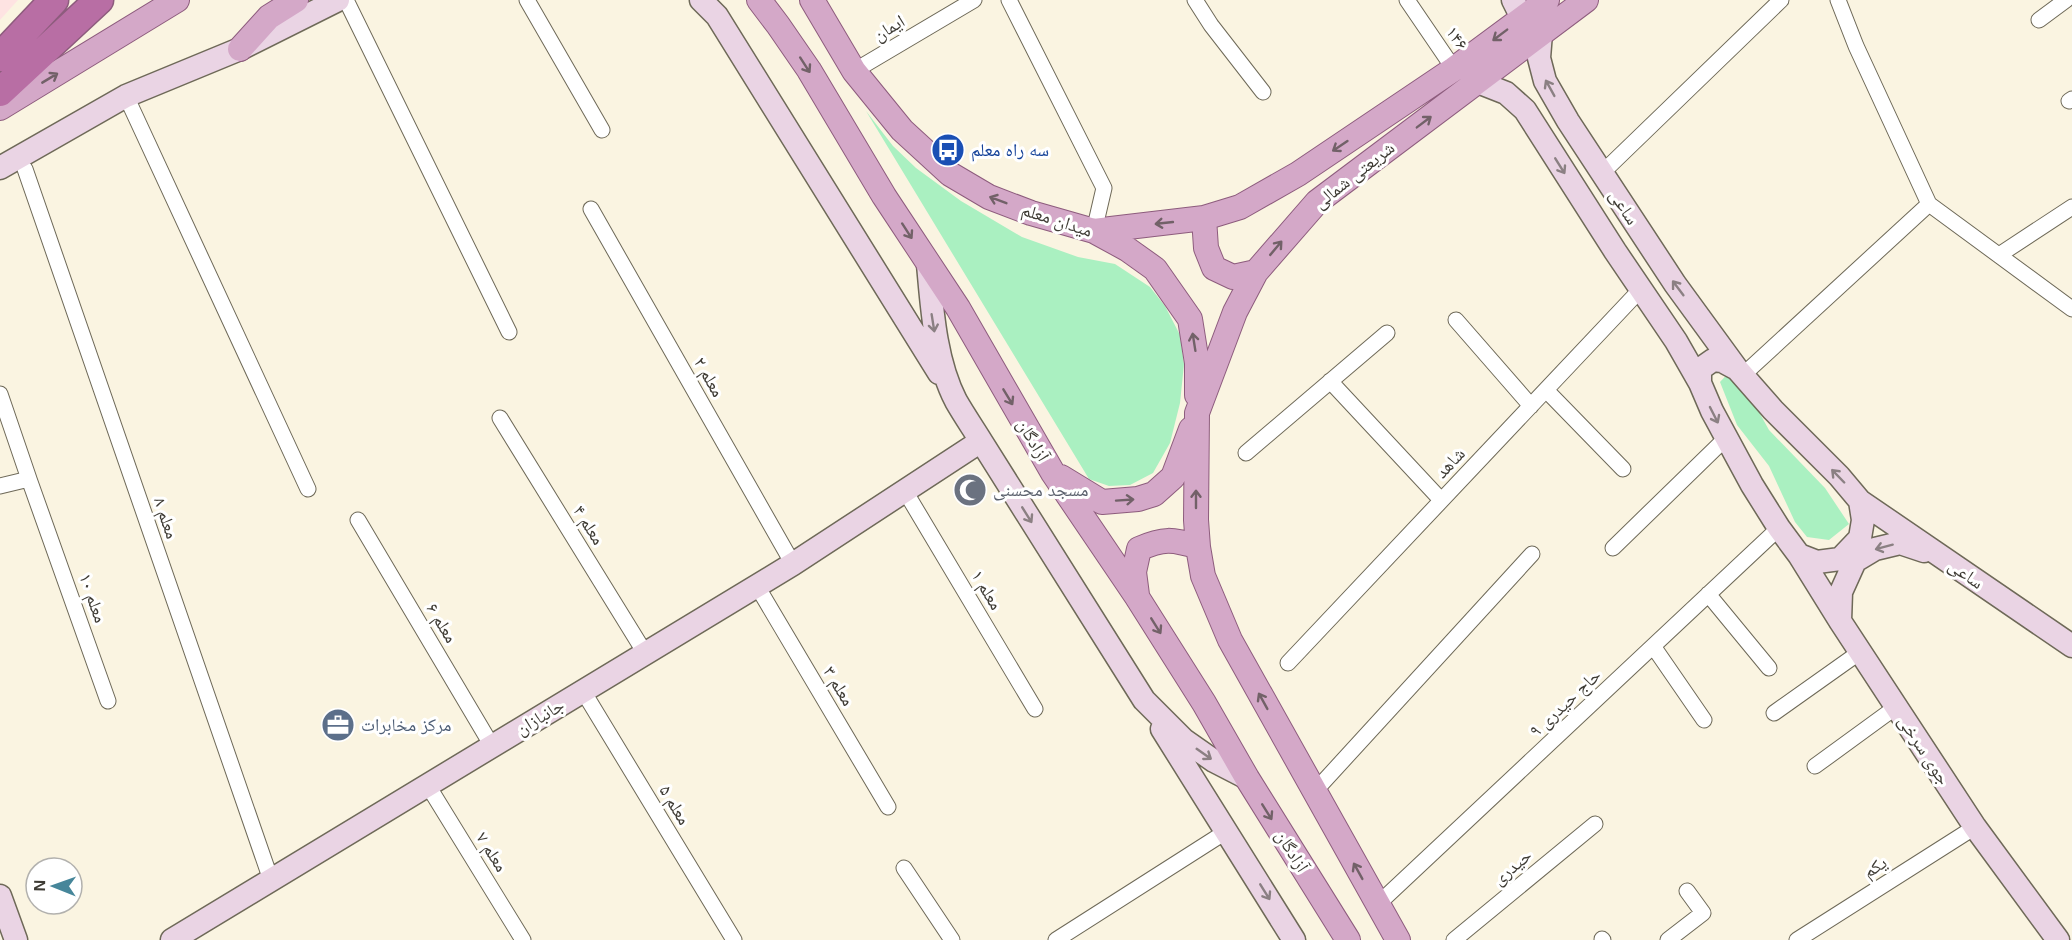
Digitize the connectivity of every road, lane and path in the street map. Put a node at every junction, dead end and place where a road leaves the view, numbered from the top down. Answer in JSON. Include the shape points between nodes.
{"nodes":[{"id":1,"x":54,"y":0,"type":"edge"},
{"id":2,"x":99,"y":0,"type":"edge"},
{"id":3,"x":177,"y":0,"type":"edge"},
{"id":4,"x":296,"y":0,"type":"edge"},
{"id":5,"x":338,"y":0,"type":"edge"},
{"id":6,"x":346,"y":0,"type":"edge"},
{"id":7,"x":527,"y":0,"type":"edge"},
{"id":8,"x":701,"y":0,"type":"edge"},
{"id":9,"x":759,"y":0,"type":"edge"},
{"id":10,"x":766,"y":0,"type":"edge"},
{"id":11,"x":812,"y":0,"type":"edge"},
{"id":12,"x":974,"y":0,"type":"edge"},
{"id":13,"x":1009,"y":0,"type":"edge"},
{"id":14,"x":1195,"y":0,"type":"edge"},
{"id":15,"x":1407,"y":0,"type":"edge"},
{"id":16,"x":1547,"y":0,"type":"edge"},
{"id":17,"x":1587,"y":0,"type":"edge"},
{"id":18,"x":1781,"y":0,"type":"edge"},
{"id":19,"x":1839,"y":0,"type":"edge"},
{"id":20,"x":2067,"y":0,"type":"edge"},
{"id":21,"x":1526,"y":17,"type":"edge"},
{"id":22,"x":2039,"y":20,"type":"dead end"},
{"id":23,"x":778,"y":25,"type":"junction"},
{"id":24,"x":240,"y":49,"type":"junction"},
{"id":25,"x":0,"y":57,"type":"edge"},
{"id":26,"x":1454,"y":69,"type":"junction"},
{"id":27,"x":854,"y":71,"type":"junction"},
{"id":28,"x":1478,"y":81,"type":"junction"},
{"id":29,"x":0,"y":92,"type":"edge"},
{"id":30,"x":1263,"y":92,"type":"dead end"},
{"id":31,"x":126,"y":96,"type":"junction"},
{"id":32,"x":0,"y":108,"type":"edge"},
{"id":33,"x":1568,"y":121,"type":"junction"},
{"id":34,"x":602,"y":130,"type":"dead end"},
{"id":35,"x":1543,"y":138,"type":"junction"},
{"id":36,"x":0,"y":168,"type":"edge"},
{"id":37,"x":25,"y":169,"type":"dead end"},
{"id":38,"x":1602,"y":173,"type":"junction"},
{"id":39,"x":1929,"y":204,"type":"junction"},
{"id":40,"x":2072,"y":207,"type":"edge"},
{"id":41,"x":591,"y":209,"type":"dead end"},
{"id":42,"x":1204,"y":218,"type":"junction"},
{"id":43,"x":1094,"y":231,"type":"junction"},
{"id":44,"x":1999,"y":255,"type":"junction"},
{"id":45,"x":928,"y":264,"type":"junction"},
{"id":46,"x":1256,"y":272,"type":"junction"},
{"id":47,"x":1641,"y":289,"type":"junction"},
{"id":48,"x":2072,"y":309,"type":"edge"},
{"id":49,"x":1456,"y":320,"type":"dead end"},
{"id":50,"x":1703,"y":320,"type":"junction"},
{"id":51,"x":509,"y":332,"type":"dead end"},
{"id":52,"x":1387,"y":333,"type":"dead end"},
{"id":53,"x":1677,"y":341,"type":"junction"},
{"id":54,"x":1740,"y":372,"type":"junction"},
{"id":55,"x":1330,"y":381,"type":"junction"},
{"id":56,"x":1700,"y":383,"type":"junction"},
{"id":57,"x":1546,"y":390,"type":"junction"},
{"id":58,"x":0,"y":393,"type":"edge"},
{"id":59,"x":955,"y":399,"type":"junction"},
{"id":60,"x":1530,"y":406,"type":"junction"},
{"id":61,"x":1197,"y":413,"type":"junction"},
{"id":62,"x":500,"y":418,"type":"dead end"},
{"id":63,"x":1726,"y":438,"type":"junction"},
{"id":64,"x":981,"y":441,"type":"junction"},
{"id":65,"x":1246,"y":453,"type":"dead end"},
{"id":66,"x":1623,"y":469,"type":"dead end"},
{"id":67,"x":1053,"y":473,"type":"junction"},
{"id":68,"x":29,"y":479,"type":"junction"},
{"id":69,"x":0,"y":486,"type":"edge"},
{"id":70,"x":308,"y":489,"type":"dead end"},
{"id":71,"x":905,"y":491,"type":"junction"},
{"id":72,"x":1441,"y":500,"type":"junction"},
{"id":73,"x":1860,"y":501,"type":"junction"},
{"id":74,"x":358,"y":520,"type":"dead end"},
{"id":75,"x":1779,"y":528,"type":"junction"},
{"id":76,"x":1198,"y":548,"type":"junction"},
{"id":77,"x":1613,"y":548,"type":"dead end"},
{"id":78,"x":1532,"y":554,"type":"dead end"},
{"id":79,"x":1800,"y":555,"type":"junction"},
{"id":80,"x":1940,"y":555,"type":"junction"},
{"id":81,"x":793,"y":564,"type":"junction"},
{"id":82,"x":757,"y":586,"type":"junction"},
{"id":83,"x":1708,"y":594,"type":"junction"},
{"id":84,"x":1137,"y":597,"type":"junction"},
{"id":85,"x":1840,"y":621,"type":"junction"},
{"id":86,"x":1653,"y":646,"type":"junction"},
{"id":87,"x":2072,"y":646,"type":"edge"},
{"id":88,"x":1860,"y":652,"type":"junction"},
{"id":89,"x":645,"y":653,"type":"junction"},
{"id":90,"x":1288,"y":663,"type":"dead end"},
{"id":91,"x":1769,"y":668,"type":"dead end"},
{"id":92,"x":583,"y":691,"type":"junction"},
{"id":93,"x":1144,"y":700,"type":"junction"},
{"id":94,"x":108,"y":701,"type":"dead end"},
{"id":95,"x":1896,"y":707,"type":"junction"},
{"id":96,"x":1035,"y":709,"type":"dead end"},
{"id":97,"x":1774,"y":713,"type":"dead end"},
{"id":98,"x":1704,"y":720,"type":"dead end"},
{"id":99,"x":492,"y":746,"type":"junction"},
{"id":100,"x":1815,"y":766,"type":"dead end"},
{"id":101,"x":1246,"y":778,"type":"junction"},
{"id":102,"x":427,"y":784,"type":"junction"},
{"id":103,"x":1315,"y":791,"type":"junction"},
{"id":104,"x":888,"y":807,"type":"dead end"},
{"id":105,"x":1595,"y":824,"type":"dead end"},
{"id":106,"x":1975,"y":827,"type":"junction"},
{"id":107,"x":1227,"y":831,"type":"junction"},
{"id":108,"x":1291,"y":850,"type":"junction"},
{"id":109,"x":904,"y":868,"type":"dead end"},
{"id":110,"x":271,"y":880,"type":"junction"},
{"id":111,"x":1687,"y":891,"type":"dead end"},
{"id":112,"x":0,"y":896,"type":"edge"},
{"id":113,"x":1389,"y":928,"type":"edge"},
{"id":114,"x":16,"y":940,"type":"edge"},
{"id":115,"x":172,"y":940,"type":"edge"},
{"id":116,"x":523,"y":940,"type":"edge"},
{"id":117,"x":734,"y":940,"type":"edge"},
{"id":118,"x":952,"y":940,"type":"edge"},
{"id":119,"x":1056,"y":940,"type":"edge"},
{"id":120,"x":1294,"y":940,"type":"edge"},
{"id":121,"x":1348,"y":940,"type":"edge"},
{"id":122,"x":1361,"y":940,"type":"edge"},
{"id":123,"x":1454,"y":940,"type":"edge"},
{"id":124,"x":1668,"y":940,"type":"edge"},
{"id":125,"x":1797,"y":940,"type":"edge"},
{"id":126,"x":2058,"y":940,"type":"edge"}],
"edges":[{"from":1,"to":25,"type":"highway"},
{"from":2,"to":29,"type":"highway"},
{"from":32,"to":3,"type":"main road","one_way":true},
{"from":4,"to":24,"type":"main road","via":[[269,17]]},
{"from":5,"to":24,"type":"street"},
{"from":6,"to":51,"type":"street"},
{"from":7,"to":34,"type":"street"},
{"from":8,"to":59,"type":"street","via":[[717,16]]},
{"from":9,"to":23,"type":"main road","name":"آزادگان"},
{"from":10,"to":23,"type":"main road"},
{"from":11,"to":27,"type":"main road"},
{"from":12,"to":27,"type":"street","name":"ایمان"},
{"from":13,"to":43,"type":"street","via":[[1104,188]]},
{"from":14,"to":30,"type":"street"},
{"from":15,"to":26,"type":"street","name":"۱۴۶"},
{"from":16,"to":21,"type":"main road","name":"شریعتی شمالی"},
{"from":17,"to":21,"type":"main road","name":"شریعتی شمالی"},
{"from":18,"to":38,"type":"street"},
{"from":19,"to":39,"type":"street"},
{"from":20,"to":22,"type":"street"},
{"from":21,"to":26,"type":"main road","name":"شریعتی شمالی","one_way":true},
{"from":21,"to":28,"type":"main road","name":"شریعتی شمالی"},
{"from":33,"to":21,"type":"street","name":"ساعی","one_way":true,"via":[[1545,81]]},
{"from":23,"to":45,"type":"main road","name":"آزادگان","one_way":true},
{"from":24,"to":31,"type":"street"},
{"from":26,"to":42,"type":"main road","name":"شریعتی شمالی","one_way":true,"via":[[1298,174],[1240,207]]},
{"from":43,"to":27,"type":"main road","name":"میدان معلم","one_way":true,"via":[[989,197],[950,174],[902,130]]},
{"from":28,"to":35,"type":"street","name":"ساعی","via":[[1506,93],[1525,110]]},
{"from":46,"to":28,"type":"main road","name":"شریعتی شمالی","one_way":true,"via":[[1317,202]]},
{"from":31,"to":36,"type":"street"},
{"from":31,"to":70,"type":"street"},
{"from":33,"to":35,"type":"street"},
{"from":33,"to":38,"type":"street","name":"ساعی"},
{"from":35,"to":47,"type":"street","name":"ساعی","one_way":true},
{"from":37,"to":110,"type":"street","name":"معلم ۸"},
{"from":50,"to":38,"type":"street","name":"ساعی","one_way":true},
{"from":39,"to":44,"type":"street"},
{"from":39,"to":54,"type":"street"},
{"from":40,"to":44,"type":"street"},
{"from":41,"to":81,"type":"street","name":"معلم ۲"},
{"from":42,"to":43,"type":"main road","name":"شریعتی شمالی","one_way":true},
{"from":42,"to":46,"type":"main road","via":[[1206,248],[1214,268],[1233,277]]},
{"from":61,"to":43,"type":"main road","name":"میدان معلم","one_way":true,"via":[[1197,363],[1190,319],[1155,269]]},
{"from":44,"to":48,"type":"street"},
{"from":45,"to":59,"type":"street","one_way":true,"via":[[933,323]]},
{"from":45,"to":67,"type":"main road","name":"آزادگان","one_way":true,"via":[[958,308]]},
{"from":46,"to":61,"type":"main road","name":"شریعتی شمالی","via":[[1235,312]]},
{"from":47,"to":53,"type":"street","name":"ساعی"},
{"from":47,"to":57,"type":"street","name":"شاهد"},
{"from":49,"to":60,"type":"street"},
{"from":50,"to":53,"type":"street","via":[[1694,337]]},
{"from":50,"to":54,"type":"street","name":"ساعی"},
{"from":52,"to":55,"type":"street"},
{"from":53,"to":56,"type":"street","name":"ساعی"},
{"from":54,"to":56,"type":"street","via":[[1713,360],[1700,372]]},
{"from":73,"to":54,"type":"street","name":"ساعی","one_way":true},
{"from":55,"to":65,"type":"street"},
{"from":55,"to":72,"type":"street"},
{"from":56,"to":63,"type":"street","name":"ساعی","one_way":true},
{"from":57,"to":60,"type":"street","name":"شاهد"},
{"from":57,"to":66,"type":"street"},
{"from":58,"to":68,"type":"street","name":"معلم ۱۰"},
{"from":59,"to":64,"type":"street"},
{"from":60,"to":72,"type":"street","name":"شاهد"},
{"from":67,"to":61,"type":"main road","name":"میدان معلم","one_way":true,"via":[[1102,502],[1154,494],[1173,477]]},
{"from":76,"to":61,"type":"main road","one_way":true},
{"from":62,"to":89,"type":"street","name":"معلم ۴"},
{"from":63,"to":75,"type":"street","name":"جوی سرخی"},
{"from":63,"to":77,"type":"street"},
{"from":64,"to":71,"type":"street","name":"جانبازان"},
{"from":64,"to":93,"type":"street","one_way":true},
{"from":67,"to":84,"type":"main road","name":"آزادگان"},
{"from":68,"to":69,"type":"street"},
{"from":68,"to":94,"type":"street","name":"معلم ۱۰"},
{"from":71,"to":81,"type":"street","name":"جانبازان"},
{"from":71,"to":96,"type":"street","name":"معلم ۱"},
{"from":72,"to":90,"type":"street","name":"شاهد"},
{"from":73,"to":79,"type":"street","via":[[1860,538],[1840,559],[1817,562]]},
{"from":73,"to":80,"type":"street","name":"ساعی"},
{"from":74,"to":99,"type":"street","name":"معلم ۶"},
{"from":75,"to":79,"type":"street","name":"جوی سرخی"},
{"from":75,"to":83,"type":"street","name":"حاج حیدری ۹"},
{"from":76,"to":84,"type":"main road","via":[[1175,540],[1139,549],[1134,572]]},
{"from":103,"to":76,"type":"main road","one_way":true,"via":[[1230,640],[1203,576]]},
{"from":78,"to":103,"type":"street"},
{"from":79,"to":85,"type":"street","name":"جوی سرخی"},
{"from":80,"to":85,"type":"street","one_way":true,"via":[[1900,543],[1875,549],[1855,561],[1841,592]]},
{"from":80,"to":87,"type":"street","name":"ساعی"},
{"from":81,"to":82,"type":"street","name":"جانبازان"},
{"from":82,"to":89,"type":"street","name":"جانبازان"},
{"from":82,"to":104,"type":"street","name":"معلم ۳"},
{"from":83,"to":86,"type":"street","name":"حاج حیدری ۹"},
{"from":83,"to":91,"type":"street"},
{"from":84,"to":101,"type":"main road","name":"آزادگان","one_way":true},
{"from":85,"to":88,"type":"street","name":"جوی سرخی"},
{"from":86,"to":98,"type":"street"},
{"from":86,"to":113,"type":"street","name":"حاج حیدری ۹"},
{"from":88,"to":95,"type":"street","name":"جوی سرخی"},
{"from":88,"to":97,"type":"street"},
{"from":89,"to":92,"type":"street","name":"جانبازان"},
{"from":92,"to":99,"type":"street","name":"جانبازان"},
{"from":92,"to":117,"type":"street","name":"معلم ۵"},
{"from":93,"to":101,"type":"street","one_way":true,"via":[[1184,740]]},
{"from":93,"to":107,"type":"street"},
{"from":95,"to":100,"type":"street"},
{"from":95,"to":106,"type":"street","name":"جوی سرخی"},
{"from":99,"to":102,"type":"street","name":"جانبازان"},
{"from":101,"to":108,"type":"main road","name":"آزادگان","one_way":true},
{"from":102,"to":110,"type":"street","name":"جانبازان"},
{"from":102,"to":116,"type":"street","name":"معلم ۷"},
{"from":113,"to":103,"type":"main road","one_way":true},
{"from":105,"to":123,"type":"street","name":"حیدری"},
{"from":106,"to":125,"type":"street","name":"یکم"},
{"from":106,"to":126,"type":"street","name":"جوی سرخی"},
{"from":107,"to":119,"type":"street"},
{"from":107,"to":120,"type":"street","one_way":true},
{"from":108,"to":121,"type":"main road","name":"آزادگان"},
{"from":108,"to":122,"type":"main road","via":[[1311,865]]},
{"from":109,"to":118,"type":"street"},
{"from":110,"to":115,"type":"street","name":"جانبازان"},
{"from":111,"to":124,"type":"street","via":[[1703,913]]},
{"from":112,"to":114,"type":"street"}]}
